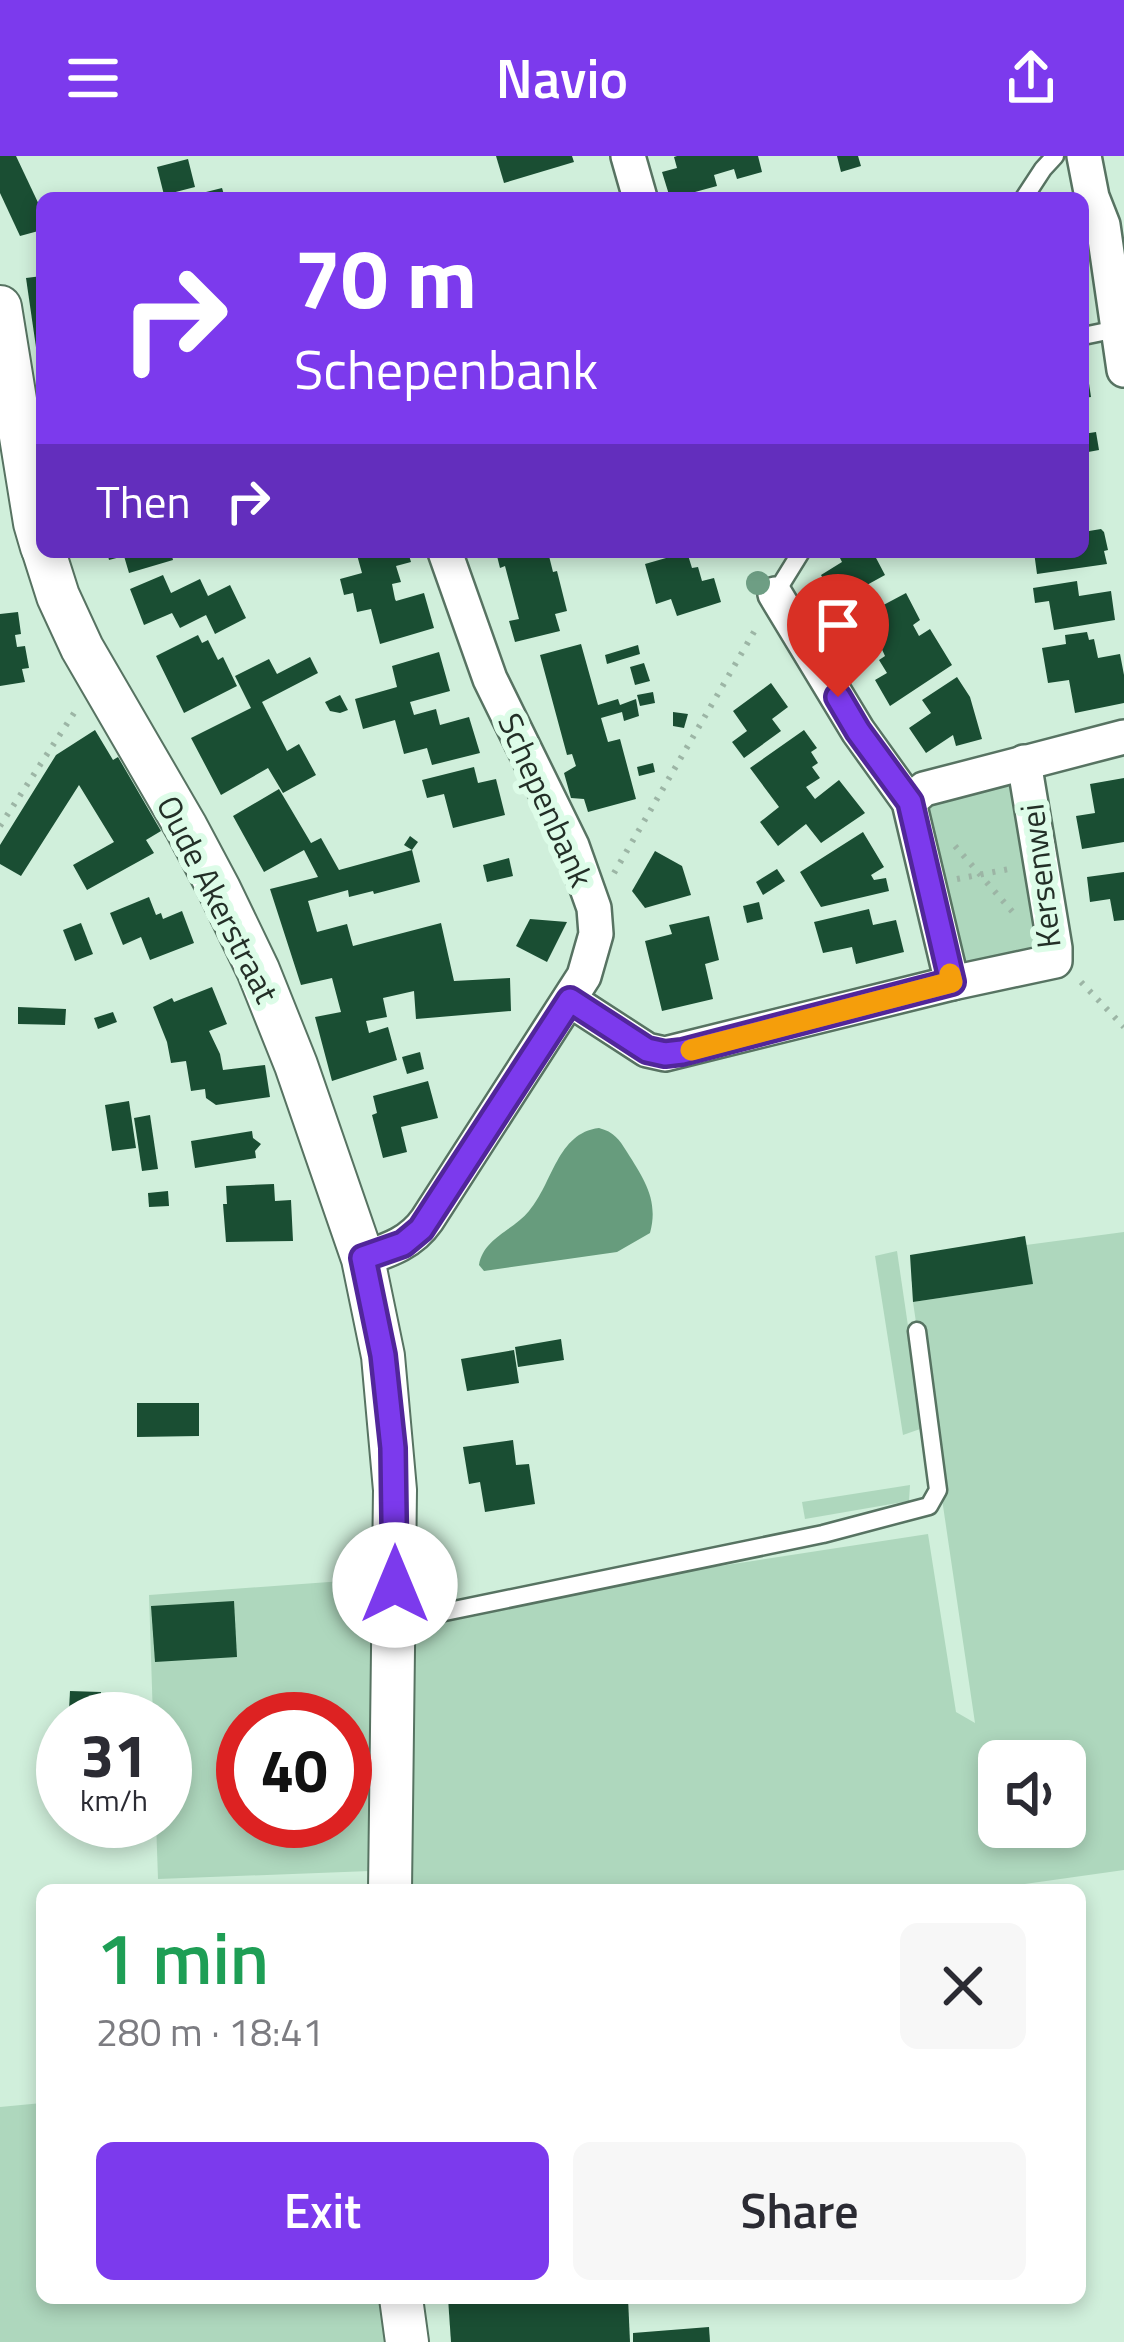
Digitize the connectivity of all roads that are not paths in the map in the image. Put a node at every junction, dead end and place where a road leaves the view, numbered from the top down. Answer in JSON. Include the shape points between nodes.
{"nodes":[{"id":1,"x":628,"y":156,"type":"edge"},
{"id":2,"x":1055,"y":156,"type":"edge"},
{"id":3,"x":1084,"y":156,"type":"edge"},
{"id":4,"x":638,"y":192,"type":"edge"},
{"id":5,"x":1028,"y":192,"type":"edge"},
{"id":6,"x":0,"y":307,"type":"edge"},
{"id":7,"x":1118,"y":329,"type":"junction"},
{"id":8,"x":1089,"y":335,"type":"edge"},
{"id":9,"x":1124,"y":370,"type":"edge"},
{"id":10,"x":7,"y":393,"type":"edge"},
{"id":11,"x":36,"y":526,"type":"edge"},
{"id":12,"x":46,"y":558,"type":"edge"},
{"id":13,"x":447,"y":558,"type":"edge"},
{"id":14,"x":797,"y":558,"type":"edge"},
{"id":15,"x":775,"y":594,"type":"joint"},
{"id":16,"x":1124,"y":737,"type":"edge"},
{"id":17,"x":1024,"y":762,"type":"junction"},
{"id":18,"x":910,"y":802,"type":"junction"},
{"id":19,"x":952,"y":982,"type":"junction"},
{"id":20,"x":570,"y":1000,"type":"junction"},
{"id":21,"x":363,"y":1258,"type":"junction"},
{"id":22,"x":916,"y":1331,"type":"dead end"},
{"id":23,"x":395,"y":1622,"type":"junction"},
{"id":24,"x":390,"y":1884,"type":"edge"},
{"id":25,"x":401,"y":2304,"type":"edge"},
{"id":26,"x":407,"y":2342,"type":"edge"}],
"edges":[{"from":1,"to":4,"type":"street"},
{"from":2,"to":5,"type":"lane"},
{"from":3,"to":7,"type":"street"},
{"from":6,"to":10,"type":"street","name":"Oude Akerstraat"},
{"from":7,"to":8,"type":"lane"},
{"from":7,"to":9,"type":"street"},
{"from":10,"to":11,"type":"street","name":"Oude Akerstraat"},
{"from":12,"to":21,"type":"street","name":"Oude Akerstraat","via":[[63,609],[258,970]]},
{"from":13,"to":20,"type":"street","name":"Schepenbank","via":[[490,679],[594,908],[594,947]]},
{"from":14,"to":15,"type":"lane"},
{"from":15,"to":18,"type":"street"},
{"from":16,"to":17,"type":"street","name":"Kersenwei"},
{"from":17,"to":18,"type":"street","name":"Kersenwei","via":[[924,789]]},
{"from":17,"to":19,"type":"street","name":"Kersenwei","via":[[1055,961]]},
{"from":18,"to":19,"type":"street"},
{"from":19,"to":20,"type":"street","name":"Kersenwei","via":[[665,1054]]},
{"from":20,"to":21,"type":"street","name":"Schepenbank","via":[[421,1229]]},
{"from":21,"to":23,"type":"street","name":"Oude Akerstraat","via":[[393,1448]]},
{"from":22,"to":23,"type":"lane","via":[[938,1490],[929,1506]]},
{"from":23,"to":24,"type":"street","name":"Oude Akerstraat"},
{"from":25,"to":26,"type":"street"}]}
